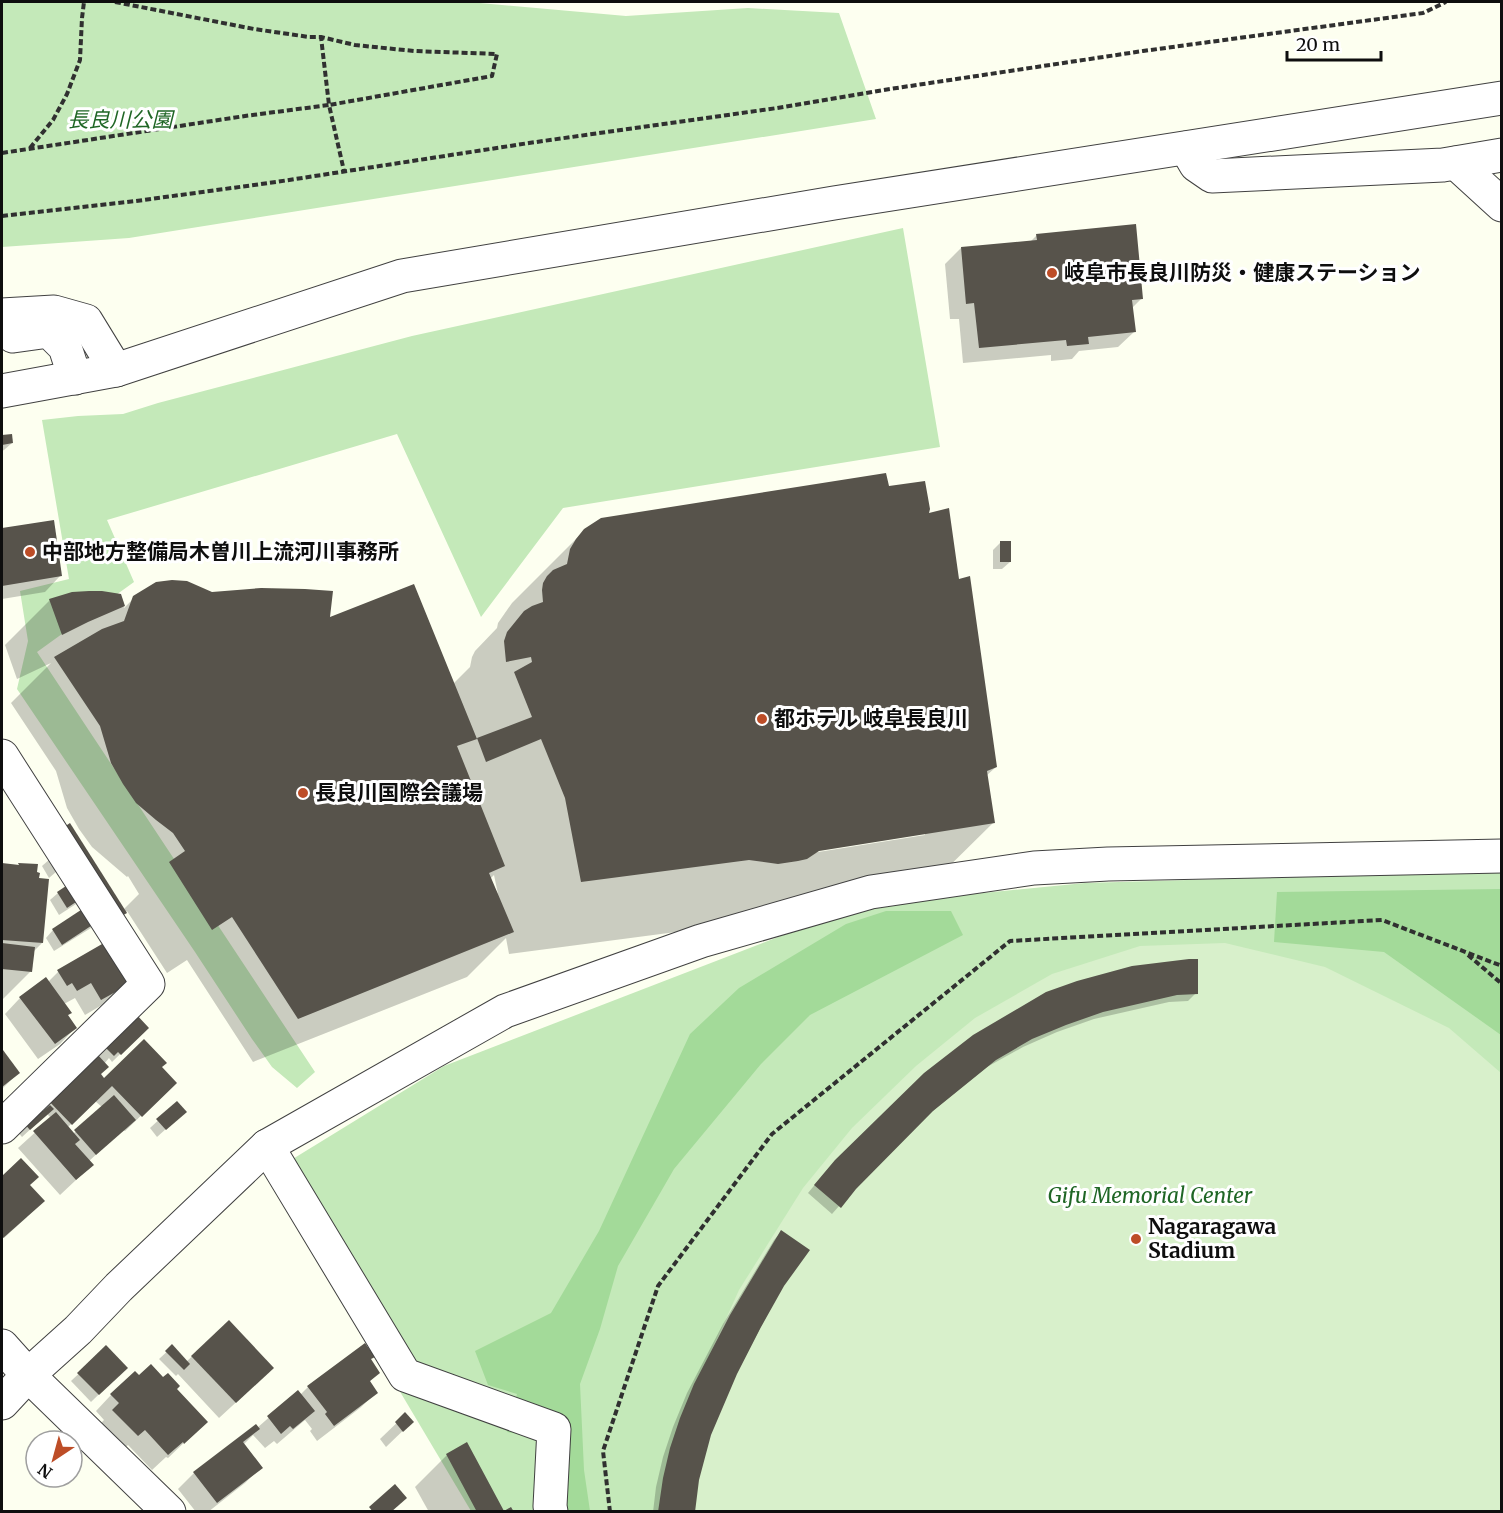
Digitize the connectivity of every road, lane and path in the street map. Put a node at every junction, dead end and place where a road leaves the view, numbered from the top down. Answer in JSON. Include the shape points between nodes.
{"nodes":[{"id":1,"x":84,"y":2,"type":"edge"},
{"id":2,"x":115,"y":2,"type":"edge"},
{"id":3,"x":1446,"y":2,"type":"edge"},
{"id":4,"x":321,"y":37,"type":"junction"},
{"id":5,"x":1502,"y":98,"type":"edge"},
{"id":6,"x":329,"y":105,"type":"junction"},
{"id":7,"x":30,"y":148,"type":"junction"},
{"id":8,"x":1186,"y":148,"type":"junction"},
{"id":9,"x":2,"y":153,"type":"edge"},
{"id":10,"x":1502,"y":155,"type":"edge"},
{"id":11,"x":1456,"y":163,"type":"junction"},
{"id":12,"x":344,"y":171,"type":"junction"},
{"id":13,"x":1502,"y":205,"type":"edge"},
{"id":14,"x":2,"y":216,"type":"edge"},
{"id":15,"x":2,"y":315,"type":"edge"},
{"id":16,"x":2,"y":338,"type":"edge"},
{"id":17,"x":116,"y":370,"type":"junction"},
{"id":18,"x":75,"y":378,"type":"junction"},
{"id":19,"x":2,"y":391,"type":"edge"},
{"id":20,"x":2,"y":756,"type":"edge"},
{"id":21,"x":1502,"y":856,"type":"edge"},
{"id":22,"x":1466,"y":952,"type":"junction"},
{"id":23,"x":1502,"y":966,"type":"edge"},
{"id":24,"x":1502,"y":984,"type":"edge"},
{"id":25,"x":2,"y":1127,"type":"edge"},
{"id":26,"x":267,"y":1146,"type":"junction"},
{"id":27,"x":2,"y":1346,"type":"edge"},
{"id":28,"x":28,"y":1375,"type":"junction"},
{"id":29,"x":2,"y":1403,"type":"edge"},
{"id":30,"x":168,"y":1512,"type":"edge"},
{"id":31,"x":551,"y":1512,"type":"edge"},
{"id":32,"x":610,"y":1512,"type":"edge"}],
"edges":[{"from":1,"to":7,"type":"path","via":[[80,60],[53,120]]},
{"from":2,"to":4,"type":"path","via":[[254,29]]},
{"from":3,"to":12,"type":"path","via":[[1423,13]]},
{"from":4,"to":6,"type":"path"},
{"from":4,"to":6,"type":"path","via":[[414,51],[497,54],[492,76]]},
{"from":5,"to":8,"type":"street"},
{"from":6,"to":7,"type":"path"},
{"from":6,"to":12,"type":"path"},
{"from":7,"to":9,"type":"path"},
{"from":8,"to":11,"type":"street","via":[[1196,165],[1212,176]]},
{"from":8,"to":17,"type":"street","via":[[402,276]]},
{"from":10,"to":11,"type":"street"},
{"from":11,"to":13,"type":"street"},
{"from":12,"to":14,"type":"path"},
{"from":15,"to":17,"type":"street","via":[[54,312],[86,321]]},
{"from":16,"to":18,"type":"street","via":[[49,332],[65,347]]},
{"from":17,"to":18,"type":"street"},
{"from":18,"to":19,"type":"street"},
{"from":20,"to":25,"type":"street","via":[[148,984]]},
{"from":21,"to":26,"type":"street","via":[[1034,868],[871,892],[701,941],[505,1011]]},
{"from":22,"to":23,"type":"path"},
{"from":22,"to":24,"type":"path"},
{"from":22,"to":32,"type":"path","via":[[1382,920],[1010,941],[772,1134],[658,1286],[603,1451]]},
{"from":26,"to":28,"type":"street"},
{"from":26,"to":31,"type":"street","via":[[405,1375],[554,1429]]},
{"from":27,"to":28,"type":"street"},
{"from":28,"to":29,"type":"street"},
{"from":28,"to":30,"type":"street"}]}
